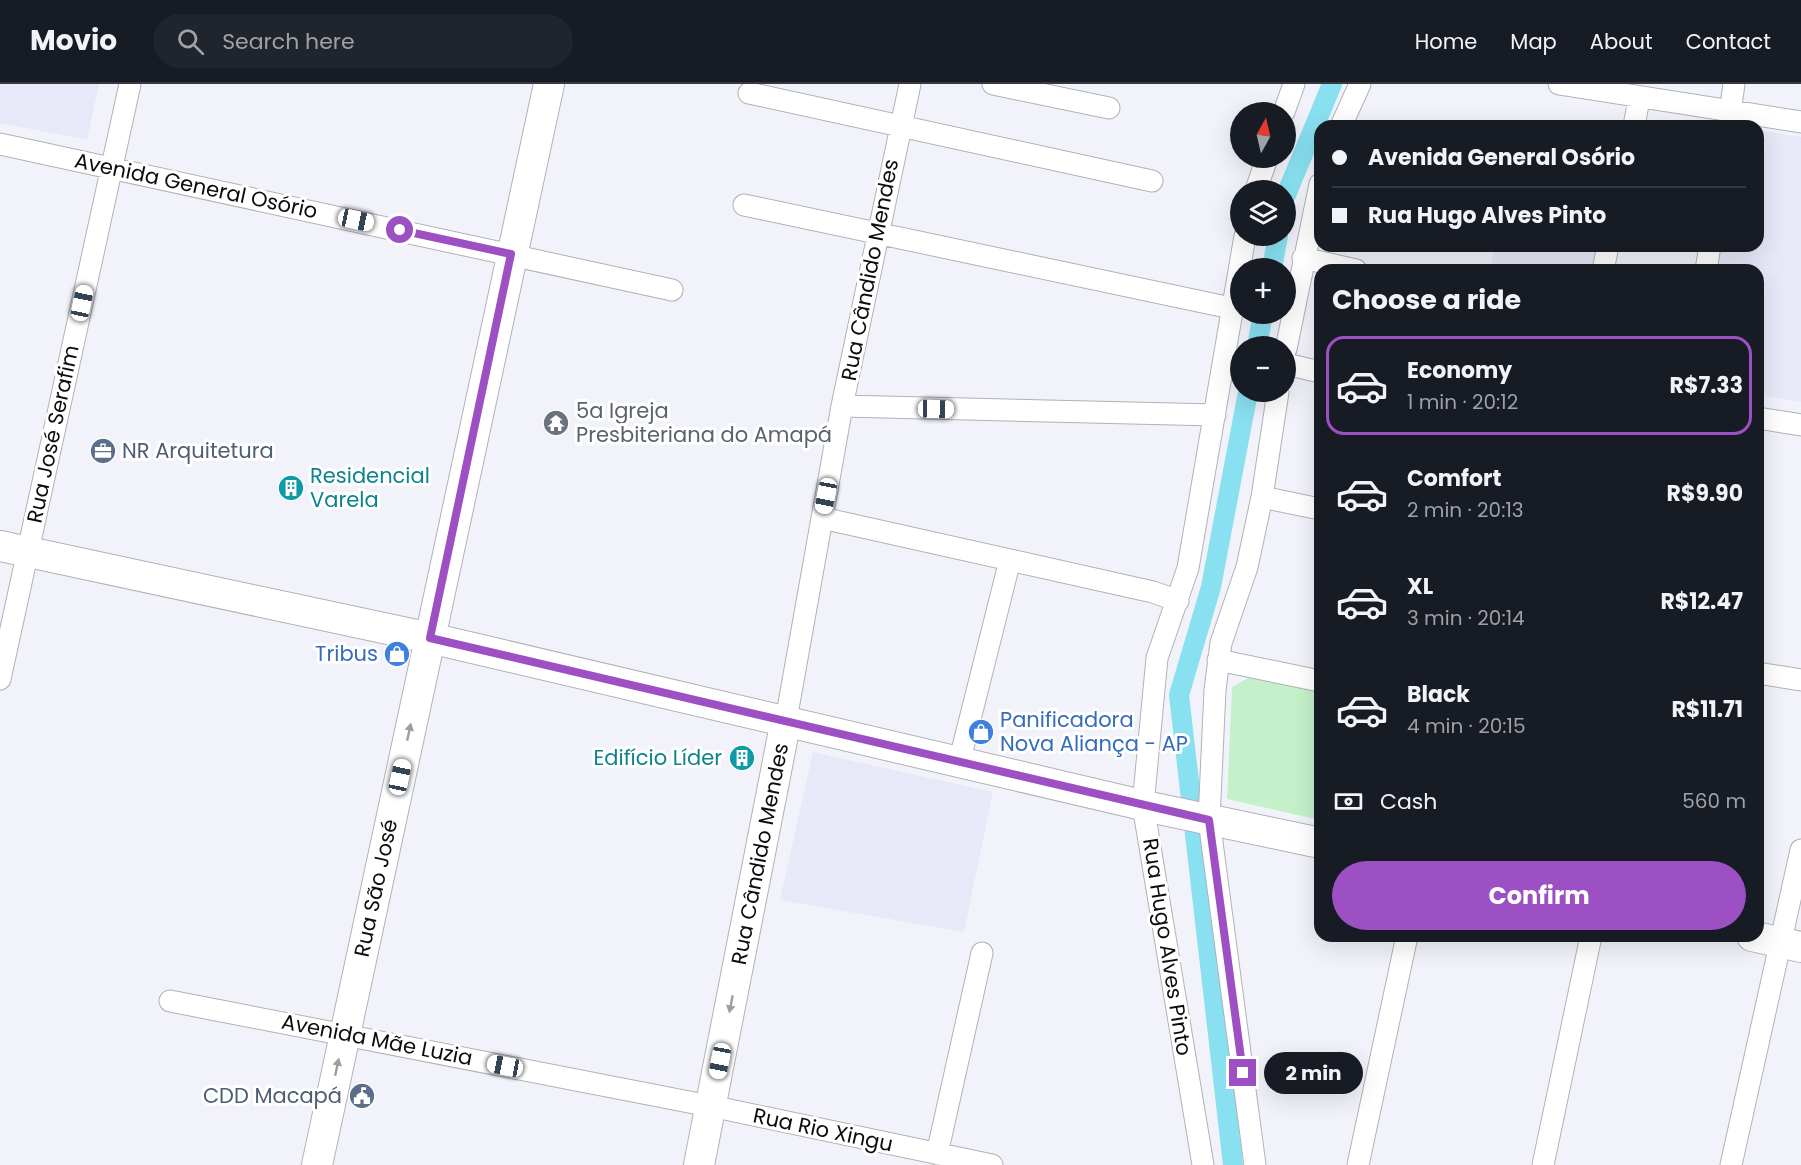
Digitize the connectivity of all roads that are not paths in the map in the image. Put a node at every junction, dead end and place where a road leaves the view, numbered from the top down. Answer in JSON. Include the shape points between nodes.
{"nodes":[{"id":1,"x":130,"y":84,"type":"edge"},
{"id":2,"x":549,"y":84,"type":"edge"},
{"id":3,"x":910,"y":84,"type":"edge"},
{"id":4,"x":993,"y":84,"type":"edge"},
{"id":5,"x":1294,"y":84,"type":"edge"},
{"id":6,"x":1360,"y":84,"type":"edge"},
{"id":7,"x":1559,"y":84,"type":"edge"},
{"id":8,"x":1734,"y":84,"type":"edge"},
{"id":9,"x":749,"y":93,"type":"dead end"},
{"id":10,"x":1639,"y":99,"type":"junction"},
{"id":11,"x":1288,"y":102,"type":"edge"},
{"id":12,"x":1109,"y":108,"type":"dead end"},
{"id":13,"x":1729,"y":118,"type":"edge"},
{"id":14,"x":1344,"y":120,"type":"edge"},
{"id":15,"x":1635,"y":120,"type":"edge"},
{"id":16,"x":1801,"y":122,"type":"edge"},
{"id":17,"x":899,"y":125,"type":"junction"},
{"id":18,"x":0,"y":144,"type":"edge"},
{"id":19,"x":112,"y":167,"type":"junction"},
{"id":20,"x":1152,"y":181,"type":"dead end"},
{"id":21,"x":744,"y":205,"type":"dead end"},
{"id":22,"x":1314,"y":210,"type":"edge"},
{"id":23,"x":878,"y":232,"type":"junction"},
{"id":24,"x":511,"y":254,"type":"junction"},
{"id":25,"x":1303,"y":258,"type":"junction"},
{"id":26,"x":1330,"y":264,"type":"edge"},
{"id":27,"x":672,"y":290,"type":"dead end"},
{"id":28,"x":1230,"y":308,"type":"edge"},
{"id":29,"x":1230,"y":321,"type":"edge"},
{"id":30,"x":1288,"y":336,"type":"edge"},
{"id":31,"x":1296,"y":366,"type":"edge"},
{"id":32,"x":1314,"y":371,"type":"edge"},
{"id":33,"x":1276,"y":402,"type":"edge"},
{"id":34,"x":842,"y":406,"type":"junction"},
{"id":35,"x":1215,"y":415,"type":"junction"},
{"id":36,"x":1764,"y":419,"type":"edge"},
{"id":37,"x":1801,"y":425,"type":"edge"},
{"id":38,"x":1262,"y":497,"type":"junction"},
{"id":39,"x":1314,"y":508,"type":"edge"},
{"id":40,"x":822,"y":518,"type":"junction"},
{"id":41,"x":14,"y":548,"type":"edge"},
{"id":42,"x":1010,"y":560,"type":"junction"},
{"id":43,"x":1178,"y":602,"type":"junction"},
{"id":44,"x":430,"y":638,"type":"junction"},
{"id":45,"x":1218,"y":660,"type":"junction"},
{"id":46,"x":1764,"y":674,"type":"edge"},
{"id":47,"x":0,"y":679,"type":"edge"},
{"id":48,"x":1314,"y":680,"type":"edge"},
{"id":49,"x":1801,"y":680,"type":"edge"},
{"id":50,"x":786,"y":720,"type":"junction"},
{"id":51,"x":959,"y":763,"type":"junction"},
{"id":52,"x":1151,"y":807,"type":"junction"},
{"id":53,"x":1204,"y":819,"type":"junction"},
{"id":54,"x":1314,"y":842,"type":"edge"},
{"id":55,"x":1801,"y":850,"type":"edge"},
{"id":56,"x":1764,"y":939,"type":"edge"},
{"id":57,"x":1406,"y":942,"type":"edge"},
{"id":58,"x":1590,"y":942,"type":"edge"},
{"id":59,"x":1792,"y":945,"type":"edge"},
{"id":60,"x":982,"y":953,"type":"dead end"},
{"id":61,"x":170,"y":1001,"type":"dead end"},
{"id":62,"x":344,"y":1034,"type":"junction"},
{"id":63,"x":718,"y":1108,"type":"junction"},
{"id":64,"x":937,"y":1154,"type":"junction"},
{"id":65,"x":317,"y":1165,"type":"edge"},
{"id":66,"x":699,"y":1165,"type":"edge"},
{"id":67,"x":992,"y":1165,"type":"edge"},
{"id":68,"x":1203,"y":1165,"type":"edge"},
{"id":69,"x":1255,"y":1165,"type":"edge"},
{"id":70,"x":1358,"y":1165,"type":"edge"},
{"id":71,"x":1543,"y":1165,"type":"edge"},
{"id":72,"x":1731,"y":1165,"type":"edge"}],
"edges":[{"from":1,"to":19,"type":"street","name":"Rua José Serafim"},
{"from":2,"to":24,"type":"street","name":"Rua São José"},
{"from":3,"to":17,"type":"street","name":"Rua Cândido Mendes"},
{"from":4,"to":12,"type":"street"},
{"from":5,"to":11,"type":"street"},
{"from":6,"to":14,"type":"street"},
{"from":7,"to":10,"type":"street"},
{"from":8,"to":13,"type":"street"},
{"from":9,"to":17,"type":"street"},
{"from":10,"to":13,"type":"street"},
{"from":10,"to":15,"type":"street"},
{"from":13,"to":16,"type":"street"},
{"from":17,"to":20,"type":"street"},
{"from":17,"to":23,"type":"street","name":"Rua Cândido Mendes"},
{"from":18,"to":19,"type":"street","name":"Avenida General Osório"},
{"from":19,"to":24,"type":"street","name":"Avenida General Osório"},
{"from":19,"to":41,"type":"street","name":"Rua José Serafim"},
{"from":21,"to":23,"type":"street"},
{"from":22,"to":25,"type":"street"},
{"from":23,"to":28,"type":"street"},
{"from":23,"to":34,"type":"street","name":"Rua Cândido Mendes"},
{"from":24,"to":27,"type":"street","name":"Avenida General Osório"},
{"from":24,"to":44,"type":"street","name":"Rua São José"},
{"from":25,"to":26,"type":"street"},
{"from":25,"to":30,"type":"street"},
{"from":29,"to":35,"type":"street","name":"Rua Hugo Alves Pinto"},
{"from":31,"to":32,"type":"street"},
{"from":33,"to":38,"type":"street"},
{"from":34,"to":35,"type":"street"},
{"from":34,"to":40,"type":"street","name":"Rua Cândido Mendes"},
{"from":35,"to":43,"type":"street","name":"Rua Hugo Alves Pinto","via":[[1188,568]]},
{"from":36,"to":37,"type":"street"},
{"from":38,"to":39,"type":"street"},
{"from":38,"to":45,"type":"street"},
{"from":40,"to":42,"type":"street"},
{"from":40,"to":50,"type":"street","name":"Rua Cândido Mendes"},
{"from":41,"to":44,"type":"street"},
{"from":41,"to":47,"type":"street","name":"Rua José Serafim"},
{"from":42,"to":43,"type":"street","via":[[1153,592]]},
{"from":42,"to":51,"type":"street"},
{"from":43,"to":52,"type":"street","name":"Rua Hugo Alves Pinto","via":[[1157,658]]},
{"from":44,"to":50,"type":"street"},
{"from":62,"to":44,"type":"street","name":"Rua São José","one_way":true},
{"from":45,"to":48,"type":"street"},
{"from":45,"to":53,"type":"street"},
{"from":46,"to":49,"type":"street"},
{"from":50,"to":51,"type":"street"},
{"from":50,"to":63,"type":"street","name":"Rua Cândido Mendes","one_way":true},
{"from":51,"to":52,"type":"street"},
{"from":52,"to":53,"type":"street"},
{"from":52,"to":68,"type":"street","name":"Rua Hugo Alves Pinto"},
{"from":53,"to":54,"type":"street"},
{"from":53,"to":69,"type":"street"},
{"from":55,"to":59,"type":"street"},
{"from":56,"to":59,"type":"street"},
{"from":57,"to":70,"type":"street"},
{"from":58,"to":71,"type":"street"},
{"from":59,"to":72,"type":"street"},
{"from":60,"to":64,"type":"street"},
{"from":61,"to":62,"type":"street","name":"Avenida Mãe Luzia"},
{"from":62,"to":63,"type":"street","name":"Avenida Mãe Luzia"},
{"from":65,"to":62,"type":"street","name":"Rua São José","one_way":true},
{"from":63,"to":64,"type":"street","name":"Rua Rio Xingu"},
{"from":63,"to":66,"type":"street","name":"Rua Cândido Mendes"},
{"from":64,"to":67,"type":"street","name":"Rua Rio Xingu"}]}
